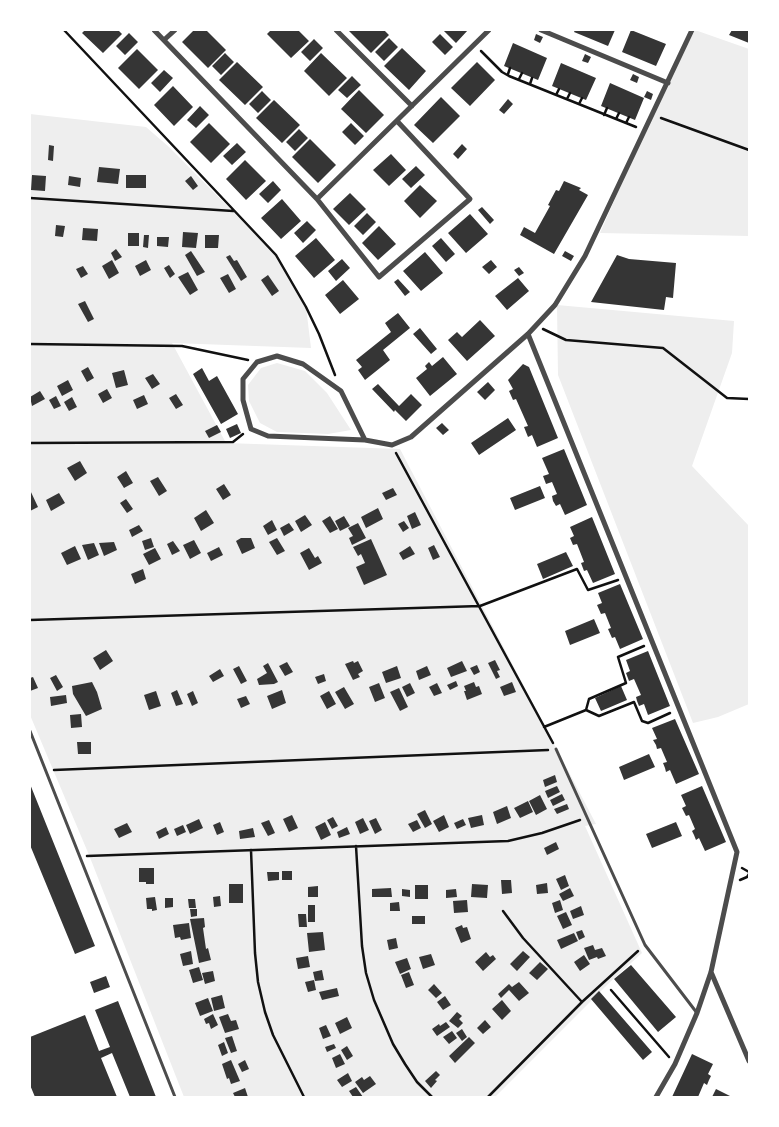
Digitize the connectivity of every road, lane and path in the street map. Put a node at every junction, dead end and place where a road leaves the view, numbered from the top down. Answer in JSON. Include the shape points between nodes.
{"nodes":[{"id":1,"x":64,"y":30,"type":"edge"},
{"id":2,"x":154,"y":30,"type":"edge"},
{"id":3,"x":175,"y":30,"type":"edge"},
{"id":4,"x":336,"y":30,"type":"edge"},
{"id":5,"x":489,"y":30,"type":"edge"},
{"id":6,"x":541,"y":30,"type":"edge"},
{"id":7,"x":692,"y":30,"type":"edge"},
{"id":8,"x":164,"y":40,"type":"junction"},
{"id":9,"x":475,"y":45,"type":"junction"},
{"id":10,"x":510,"y":68,"type":"dead end"},
{"id":11,"x":522,"y":73,"type":"dead end"},
{"id":12,"x":508,"y":74,"type":"junction"},
{"id":13,"x":532,"y":78,"type":"dead end"},
{"id":14,"x":519,"y":79,"type":"junction"},
{"id":15,"x":530,"y":84,"type":"junction"},
{"id":16,"x":668,"y":84,"type":"junction"},
{"id":17,"x":559,"y":88,"type":"dead end"},
{"id":18,"x":570,"y":93,"type":"dead end"},
{"id":19,"x":556,"y":95,"type":"junction"},
{"id":20,"x":582,"y":98,"type":"dead end"},
{"id":21,"x":567,"y":99,"type":"junction"},
{"id":22,"x":579,"y":104,"type":"junction"},
{"id":23,"x":412,"y":106,"type":"junction"},
{"id":24,"x":607,"y":108,"type":"dead end"},
{"id":25,"x":619,"y":113,"type":"dead end"},
{"id":26,"x":604,"y":114,"type":"junction"},
{"id":27,"x":652,"y":115,"type":"junction"},
{"id":28,"x":629,"y":117,"type":"dead end"},
{"id":29,"x":616,"y":119,"type":"junction"},
{"id":30,"x":397,"y":121,"type":"junction"},
{"id":31,"x":626,"y":123,"type":"junction"},
{"id":32,"x":644,"y":131,"type":"junction"},
{"id":33,"x":749,"y":150,"type":"edge"},
{"id":34,"x":30,"y":198,"type":"edge"},
{"id":35,"x":317,"y":199,"type":"junction"},
{"id":36,"x":234,"y":211,"type":"junction"},
{"id":37,"x":536,"y":326,"type":"junction"},
{"id":38,"x":528,"y":334,"type":"junction"},
{"id":39,"x":30,"y":344,"type":"edge"},
{"id":40,"x":257,"y":362,"type":"junction"},
{"id":41,"x":341,"y":391,"type":"junction"},
{"id":42,"x":749,"y":399,"type":"edge"},
{"id":43,"x":251,"y":429,"type":"junction"},
{"id":44,"x":364,"y":440,"type":"junction"},
{"id":45,"x":30,"y":443,"type":"edge"},
{"id":46,"x":392,"y":445,"type":"junction"},
{"id":47,"x":626,"y":576,"type":"junction"},
{"id":48,"x":480,"y":606,"type":"junction"},
{"id":49,"x":30,"y":620,"type":"edge"},
{"id":50,"x":653,"y":642,"type":"junction"},
{"id":51,"x":680,"y":709,"type":"junction"},
{"id":52,"x":586,"y":710,"type":"junction"},
{"id":53,"x":544,"y":727,"type":"junction"},
{"id":54,"x":30,"y":731,"type":"edge"},
{"id":55,"x":556,"y":749,"type":"junction"},
{"id":56,"x":46,"y":771,"type":"junction"},
{"id":57,"x":586,"y":817,"type":"junction"},
{"id":58,"x":356,"y":846,"type":"junction"},
{"id":59,"x":251,"y":850,"type":"junction"},
{"id":60,"x":89,"y":856,"type":"dead end"},
{"id":61,"x":503,"y":911,"type":"dead end"},
{"id":62,"x":645,"y":945,"type":"junction"},
{"id":63,"x":710,"y":972,"type":"junction"},
{"id":64,"x":611,"y":990,"type":"dead end"},
{"id":65,"x":582,"y":1002,"type":"junction"},
{"id":66,"x":697,"y":1013,"type":"junction"},
{"id":67,"x":749,"y":1061,"type":"edge"},
{"id":68,"x":675,"y":1064,"type":"junction"},
{"id":69,"x":175,"y":1097,"type":"edge"},
{"id":70,"x":304,"y":1097,"type":"edge"},
{"id":71,"x":432,"y":1097,"type":"edge"},
{"id":72,"x":488,"y":1097,"type":"edge"},
{"id":73,"x":656,"y":1097,"type":"edge"}],
"edges":[{"from":1,"to":36,"type":"path"},
{"from":2,"to":8,"type":"street"},
{"from":3,"to":8,"type":"street"},
{"from":4,"to":23,"type":"street"},
{"from":5,"to":9,"type":"street"},
{"from":6,"to":16,"type":"street"},
{"from":7,"to":16,"type":"street"},
{"from":8,"to":35,"type":"street"},
{"from":9,"to":12,"type":"path"},
{"from":9,"to":23,"type":"street"},
{"from":10,"to":12,"type":"path"},
{"from":11,"to":14,"type":"path"},
{"from":12,"to":14,"type":"path"},
{"from":13,"to":15,"type":"path"},
{"from":14,"to":15,"type":"path"},
{"from":15,"to":19,"type":"path"},
{"from":16,"to":27,"type":"street"},
{"from":17,"to":19,"type":"path"},
{"from":18,"to":21,"type":"path"},
{"from":19,"to":21,"type":"path"},
{"from":20,"to":22,"type":"path"},
{"from":21,"to":22,"type":"path"},
{"from":22,"to":26,"type":"path"},
{"from":23,"to":30,"type":"street"},
{"from":24,"to":26,"type":"path"},
{"from":25,"to":29,"type":"path"},
{"from":26,"to":29,"type":"path"},
{"from":27,"to":32,"type":"street"},
{"from":27,"to":33,"type":"path"},
{"from":28,"to":31,"type":"path"},
{"from":29,"to":31,"type":"path"},
{"from":30,"to":35,"type":"street"},
{"from":30,"to":35,"type":"street","via":[[470,199],[380,278]]},
{"from":31,"to":32,"type":"path"},
{"from":32,"to":37,"type":"street","via":[[585,256],[555,305]]},
{"from":34,"to":36,"type":"path"},
{"from":36,"to":41,"type":"path","via":[[276,256],[306,307]]},
{"from":37,"to":38,"type":"street"},
{"from":37,"to":42,"type":"path","via":[[566,340],[663,348],[727,398]]},
{"from":38,"to":46,"type":"street","via":[[411,437]]},
{"from":38,"to":47,"type":"street"},
{"from":39,"to":40,"type":"path","via":[[182,346]]},
{"from":40,"to":41,"type":"street","via":[[278,356],[303,364]]},
{"from":40,"to":43,"type":"street","via":[[243,379],[243,400]]},
{"from":41,"to":44,"type":"street"},
{"from":43,"to":44,"type":"street","via":[[268,436]]},
{"from":43,"to":45,"type":"path","via":[[233,442]]},
{"from":44,"to":46,"type":"street"},
{"from":46,"to":48,"type":"path"},
{"from":47,"to":48,"type":"path","via":[[588,590],[577,569]]},
{"from":47,"to":50,"type":"street"},
{"from":48,"to":49,"type":"path"},
{"from":48,"to":53,"type":"path"},
{"from":50,"to":51,"type":"street"},
{"from":50,"to":52,"type":"path","via":[[618,657],[626,683],[589,699]]},
{"from":51,"to":52,"type":"path","via":[[648,723],[642,721],[634,702],[599,716]]},
{"from":51,"to":63,"type":"street","via":[[737,852]]},
{"from":52,"to":53,"type":"path"},
{"from":53,"to":55,"type":"path"},
{"from":54,"to":56,"type":"lane"},
{"from":55,"to":56,"type":"path"},
{"from":55,"to":57,"type":"lane"},
{"from":56,"to":69,"type":"lane"},
{"from":57,"to":58,"type":"path","via":[[542,834],[508,840]]},
{"from":57,"to":62,"type":"lane"},
{"from":58,"to":59,"type":"path"},
{"from":58,"to":71,"type":"path","via":[[362,946],[374,1000],[401,1057]]},
{"from":59,"to":60,"type":"path"},
{"from":59,"to":70,"type":"path","via":[[255,953],[260,989],[273,1035]]},
{"from":61,"to":65,"type":"path","via":[[523,938]]},
{"from":62,"to":65,"type":"path"},
{"from":62,"to":66,"type":"lane"},
{"from":63,"to":66,"type":"street"},
{"from":63,"to":67,"type":"street"},
{"from":64,"to":68,"type":"path"},
{"from":65,"to":72,"type":"path"},
{"from":66,"to":68,"type":"street"},
{"from":68,"to":73,"type":"street"}]}
